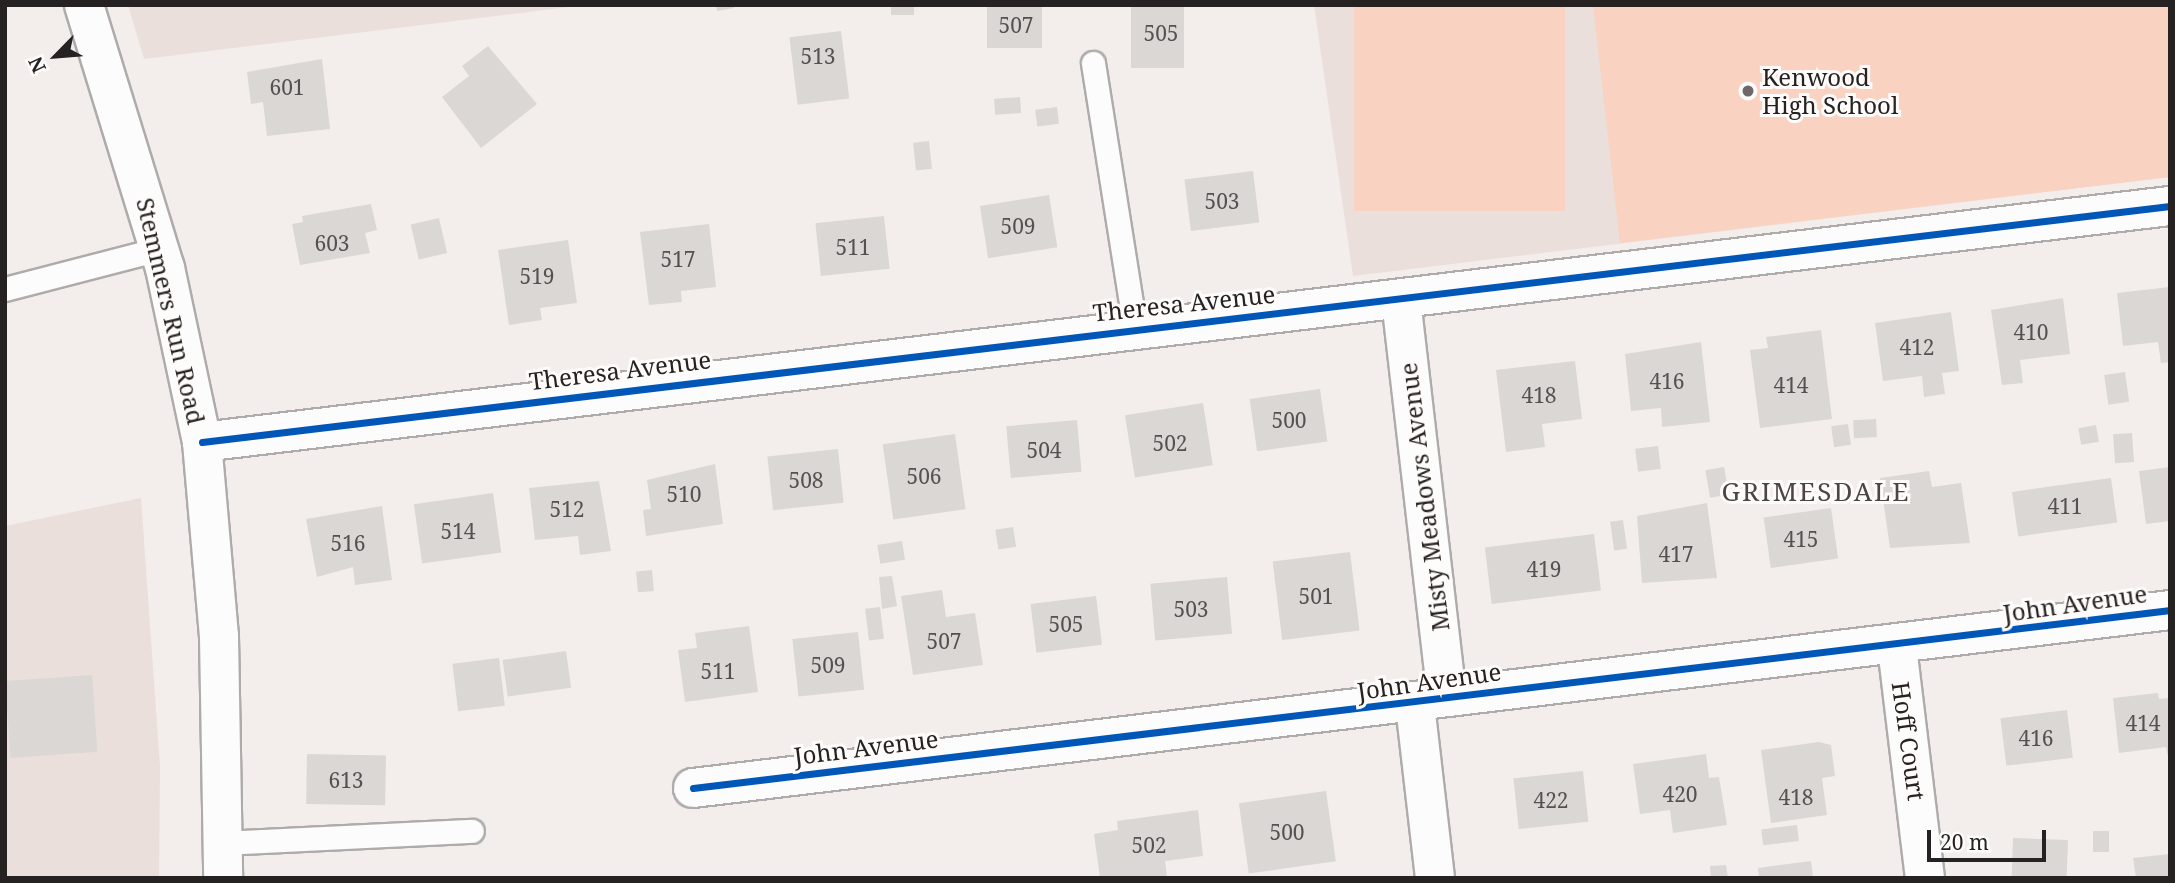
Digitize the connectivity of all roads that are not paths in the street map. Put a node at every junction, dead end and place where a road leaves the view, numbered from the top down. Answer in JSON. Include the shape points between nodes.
{"nodes":[{"id":1,"x":84,"y":5,"type":"edge"},
{"id":2,"x":1093,"y":63,"type":"dead end"},
{"id":3,"x":2170,"y":206,"type":"edge"},
{"id":4,"x":159,"y":249,"type":"junction"},
{"id":5,"x":5,"y":289,"type":"edge"},
{"id":6,"x":1401,"y":300,"type":"junction"},
{"id":7,"x":1135,"y":327,"type":"junction"},
{"id":8,"x":202,"y":442,"type":"junction"},
{"id":9,"x":2170,"y":610,"type":"edge"},
{"id":10,"x":1897,"y":647,"type":"junction"},
{"id":11,"x":1431,"y":700,"type":"junction"},
{"id":12,"x":693,"y":788,"type":"dead end"},
{"id":13,"x":472,"y":831,"type":"dead end"},
{"id":14,"x":223,"y":861,"type":"edge"},
{"id":15,"x":1435,"y":878,"type":"edge"},
{"id":16,"x":1925,"y":878,"type":"edge"}],
"edges":[{"from":1,"to":4,"type":"street","name":"Stemmers Run Road"},
{"from":2,"to":7,"type":"lane"},
{"from":3,"to":6,"type":"street","name":"Theresa Avenue"},
{"from":4,"to":5,"type":"lane"},
{"from":4,"to":8,"type":"street","name":"Stemmers Run Road"},
{"from":6,"to":7,"type":"street","name":"Theresa Avenue"},
{"from":6,"to":11,"type":"street","name":"Misty Meadows Avenue"},
{"from":7,"to":8,"type":"street","name":"Theresa Avenue"},
{"from":8,"to":14,"type":"street","name":"Stemmers Run Road","via":[[219,637]]},
{"from":9,"to":10,"type":"street","name":"John Avenue"},
{"from":10,"to":11,"type":"street","name":"John Avenue"},
{"from":10,"to":16,"type":"street","name":"Hoff Court"},
{"from":11,"to":12,"type":"street","name":"John Avenue"},
{"from":11,"to":15,"type":"street","name":"Misty Meadows Avenue"},
{"from":13,"to":14,"type":"lane"}]}
